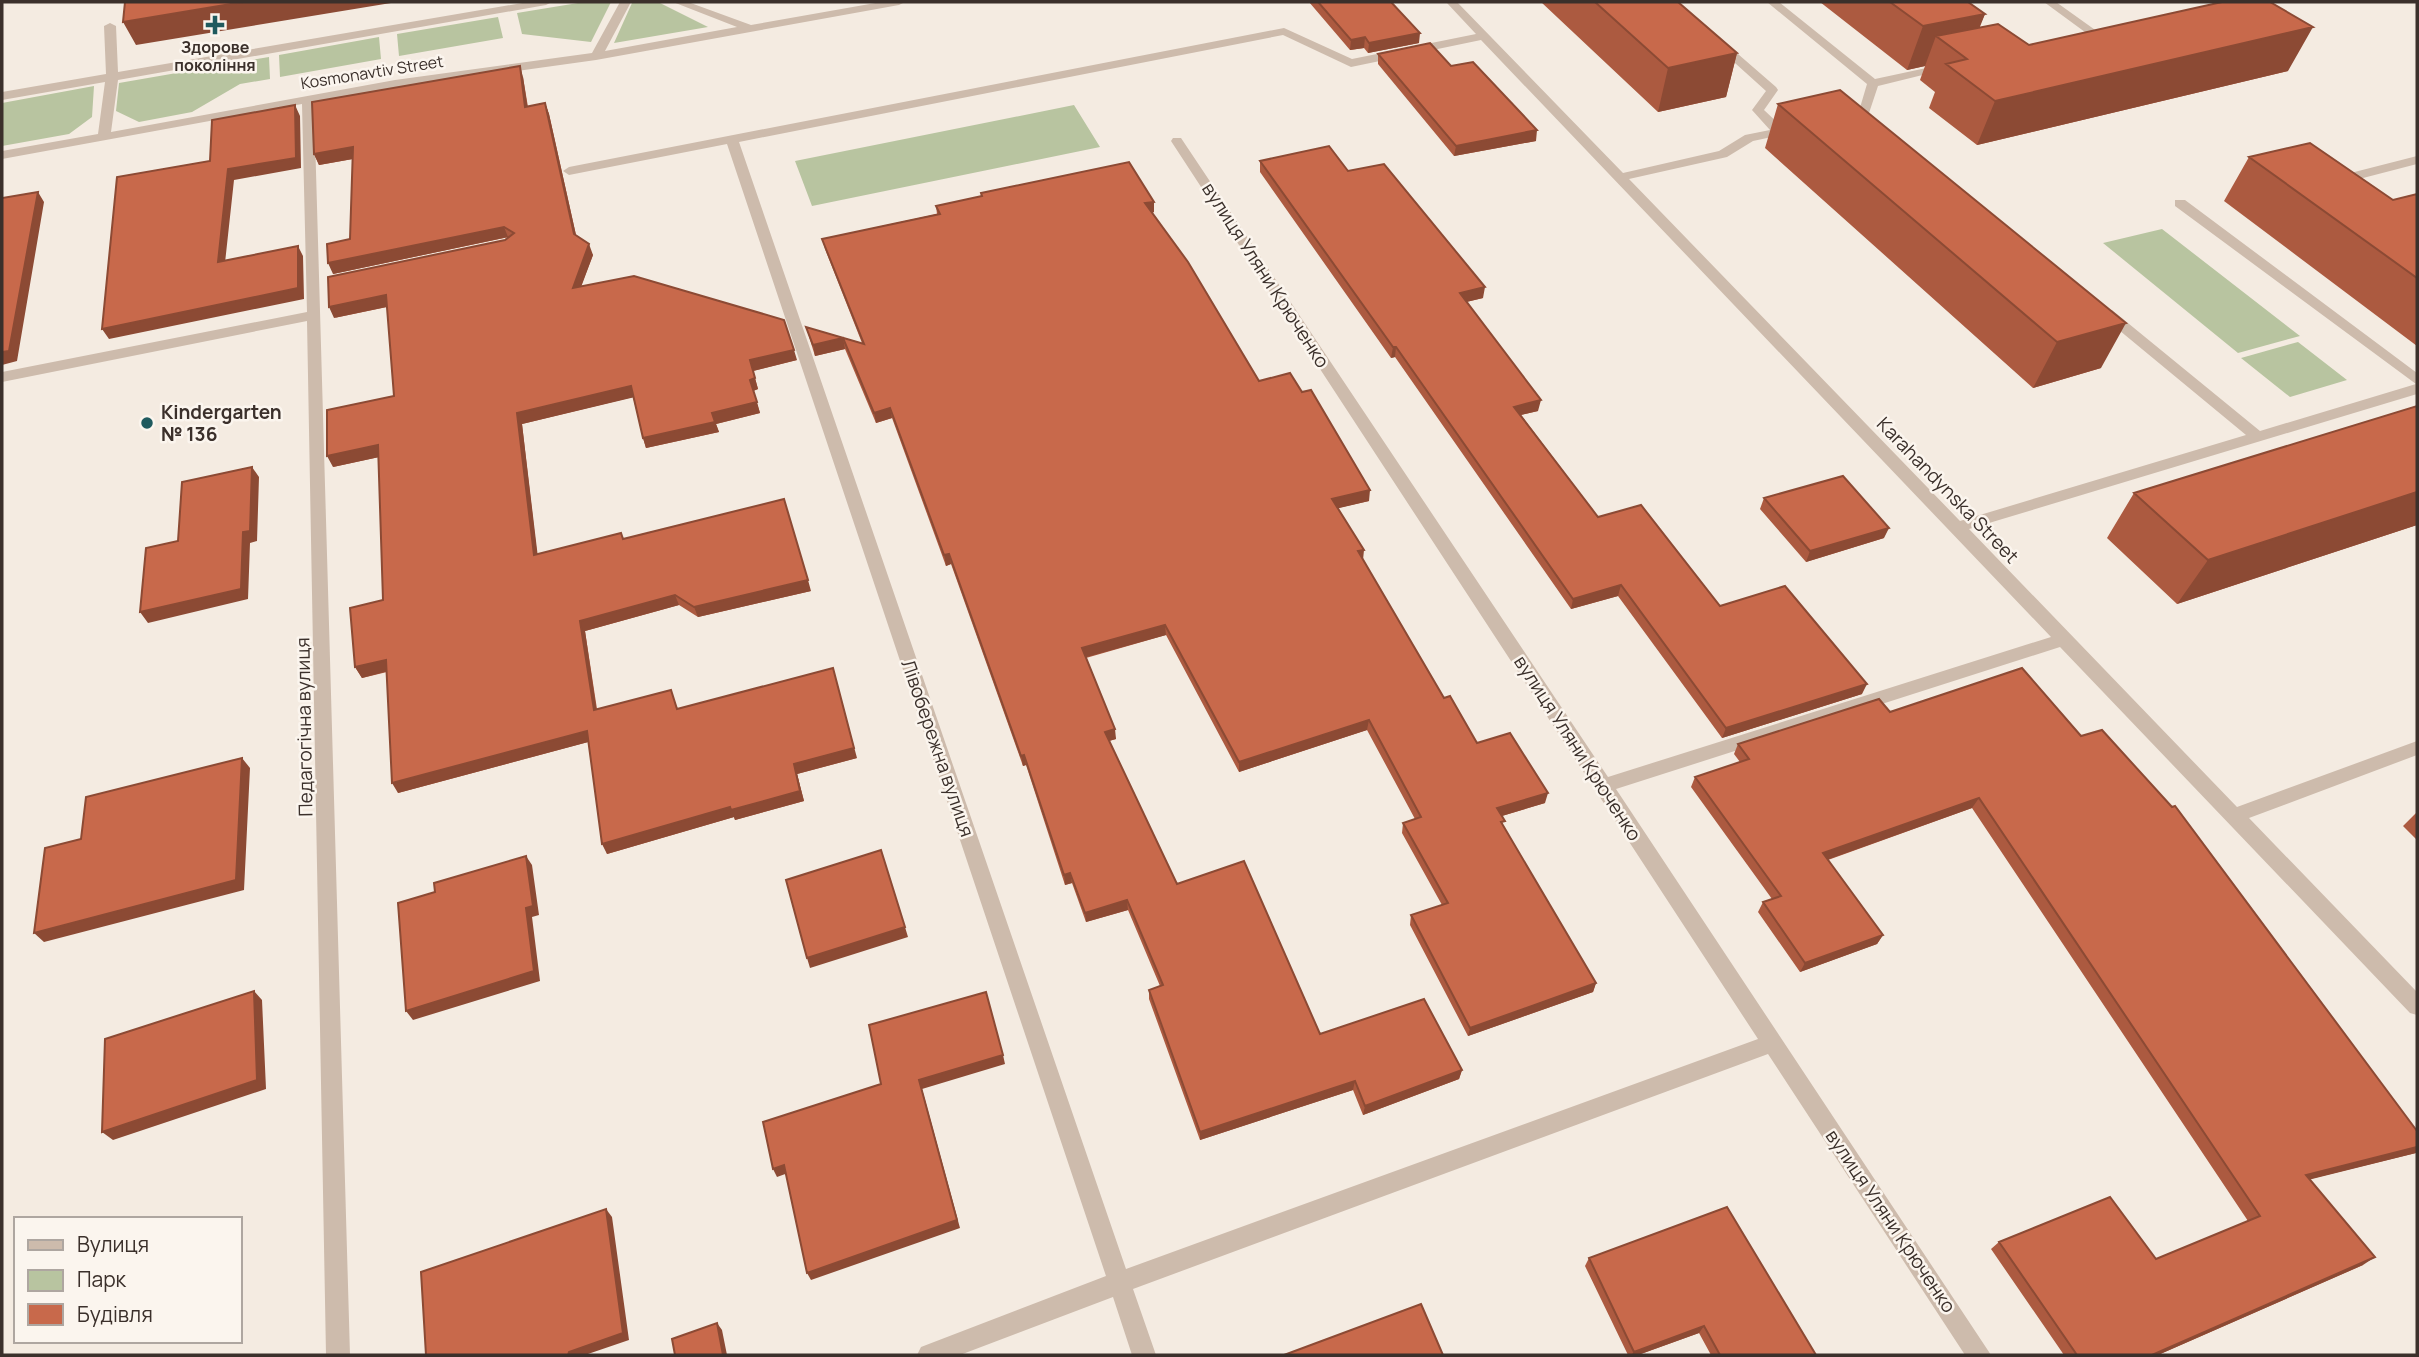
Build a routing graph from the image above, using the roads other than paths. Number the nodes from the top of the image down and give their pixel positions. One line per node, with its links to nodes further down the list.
1 (546, 2): 15 (street, Kosmonavtiv Street)
2 (625, 2): 13 (street)
3 (677, 2): 9 (street, Kosmonavtiv Street)
4 (899, 2): 9 (street, Kosmonavtiv Street)
5 (1451, 2): 10 (street, Karahandynska Street)
6 (1772, 2): 16 (street)
7 (2049, 2): 12 (street)
8 (110, 26): 15 (street)
9 (749, 28): 13 (street, Kosmonavtiv Street)
10 (1485, 36): 23 (street); 28 (street, Karahandynska Street)
11 (1712, 37): 21 (street)
12 (2074, 42)
13 (596, 56): 18 (street, Kosmonavtiv Street)
14 (1959, 66): 16 (street)
15 (112, 77): 17 (street, Kosmonavtiv Street); 22 (street)
16 (1874, 83): 19 (street)
17 (2, 96)
18 (308, 99): 22 (street, Kosmonavtiv Street); 32 (street, Педагогічна вулиця)
19 (1828, 121)
20 (1804, 127): 21 (street)
21 (1779, 132): 28 (street)
22 (104, 136): 25 (street, Kosmonavtiv Street)
23 (732, 140): 27 (street); 44 (street, Лівобережна вулиця)
24 (1177, 141): 40 (street, вулиця Уляни Крюченко)
25 (2, 155)
26 (2417, 160): 29 (street)
27 (569, 171)
28 (1618, 178): 37 (street, Karahandynska Street)
29 (2322, 184)
30 (2180, 203): 34 (street)
31 (2097, 305): 36 (street)
32 (313, 315): 33 (street); 45 (street, Педагогічна вулиця)
33 (2, 377)
34 (2417, 380)
35 (2417, 389): 36 (street)
36 (2258, 437): 37 (street)
37 (1954, 528): 38 (street, Karahandynska Street)
38 (2064, 639): 40 (street); 41 (street, Karahandynska Street)
39 (2417, 748): 41 (street)
40 (1603, 786): 43 (street, вулиця Уляни Крюченко)
41 (2234, 816): 42 (street, Karahandynska Street)
42 (2417, 1006)
43 (1772, 1043): 44 (street); 48 (street, вулиця Уляни Крюченко)
44 (1119, 1283): 46 (street); 47 (street, Лівобережна вулиця)
45 (338, 1355)
46 (929, 1355)
47 (1144, 1355)
48 (1979, 1355)

